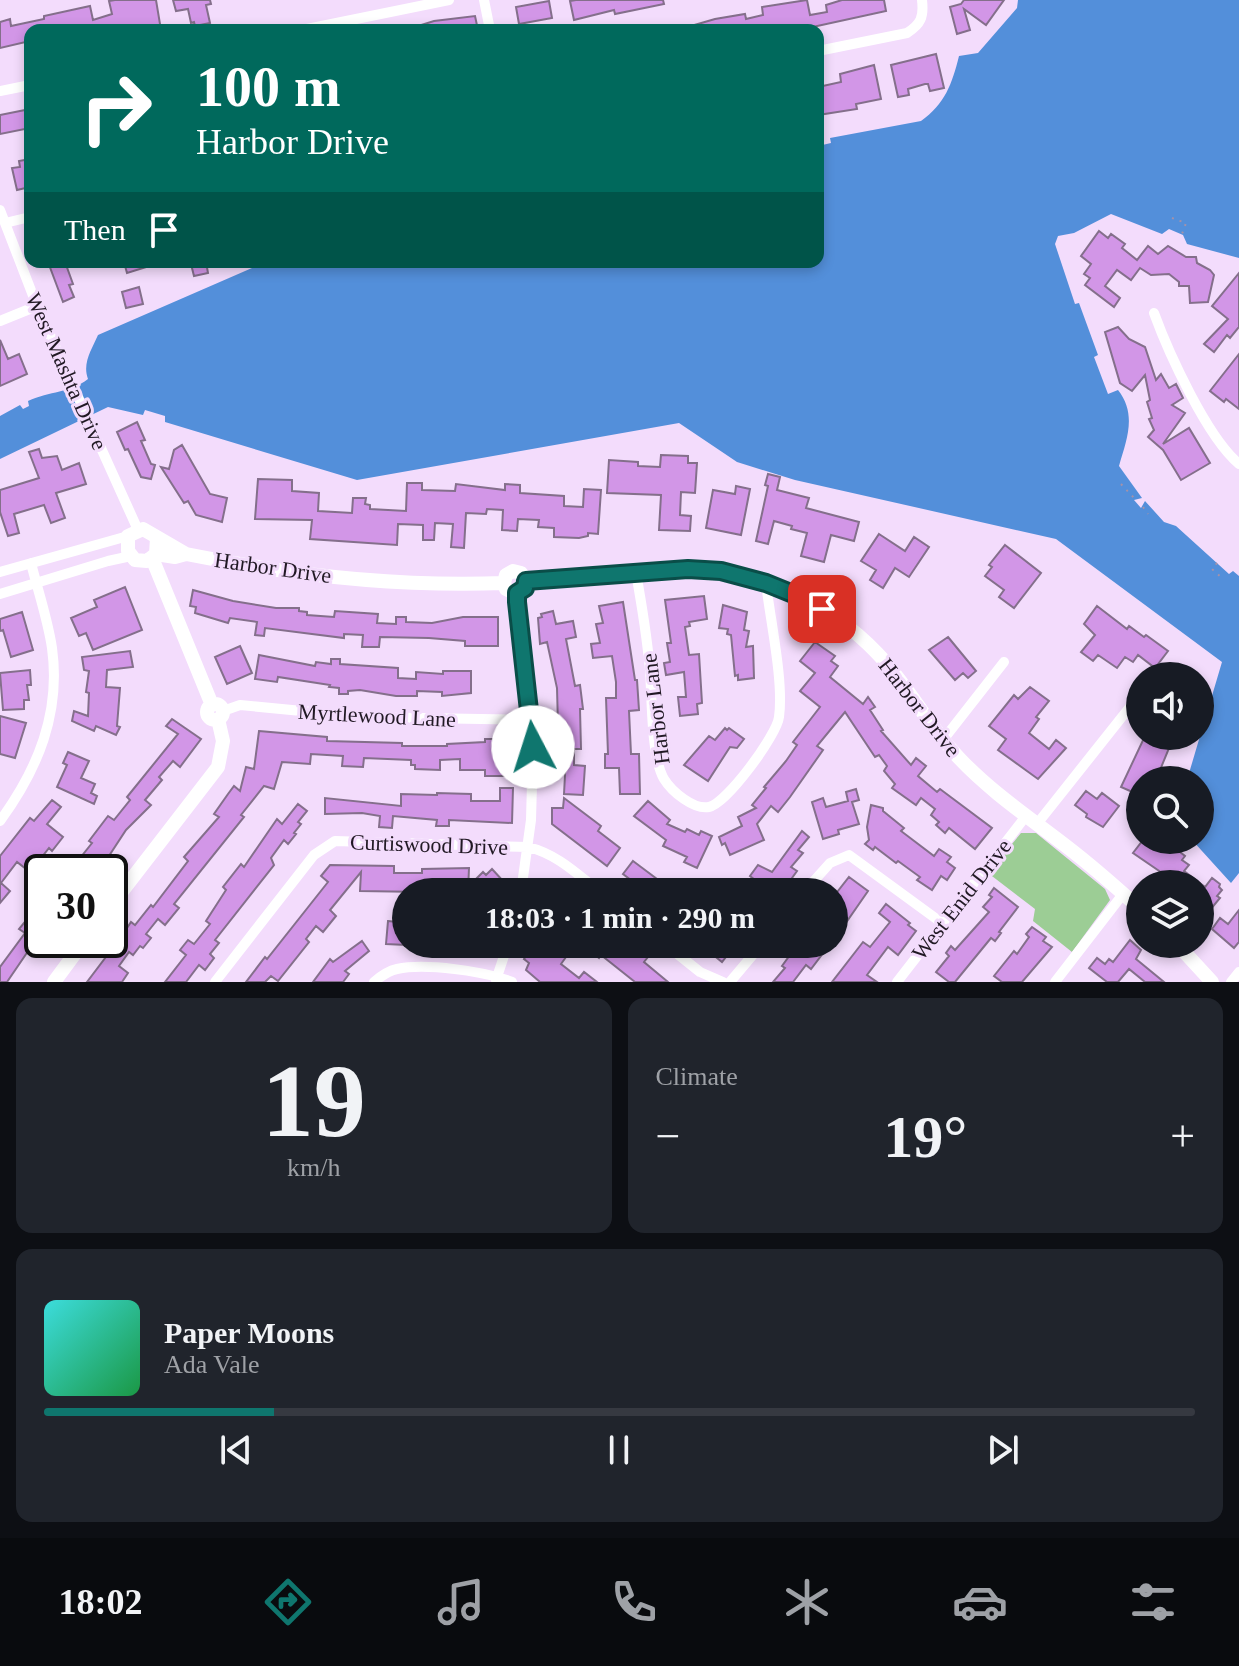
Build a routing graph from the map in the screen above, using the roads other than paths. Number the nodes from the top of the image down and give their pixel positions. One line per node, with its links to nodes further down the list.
1 (449, 0): 4 (street)
2 (484, 0): 5 (street)
3 (922, 0): 6 (street)
4 (331, 24)
5 (489, 24)
6 (824, 50)
7 (24, 86): 8 (street)
8 (0, 91)
9 (0, 210): 11 (street, West Mashta Drive)
10 (24, 218): 11 (street)
11 (5, 223): 12 (street, West Mashta Drive)
12 (37, 306): 14 (street); 16 (street, West Mashta Drive)
13 (1154, 313): 15 (street)
14 (0, 321)
15 (1239, 464)
16 (133, 533): 17 (street); 19 (street); 21 (street)
17 (157, 538): 18 (street, Harbor Drive); 20 (street)
18 (186, 554): 20 (street, Harbor Drive); 26 (street, Harbor Drive)
19 (131, 556): 20 (street); 25 (street)
20 (154, 556): 30 (street)
21 (31, 563): 22 (street); 25 (street)
22 (0, 572)
23 (636, 573): 24 (street, Harbor Drive); 24 (street, Harbor Lane); 26 (street, Harbor Drive)
24 (766, 583): 32 (street, Harbor Drive)
25 (36, 584): 27 (street); 34 (street)
26 (521, 587): 31 (street)
27 (0, 594)
28 (1004, 662): 32 (street)
29 (1126, 711): 33 (street, West Enid Drive)
30 (218, 712): 31 (street, Myrtlewood Lane); 39 (street)
31 (531, 720): 35 (street)
32 (943, 740): 33 (street, Harbor Drive)
33 (1031, 820): 40 (street, Harbor Drive); 42 (street, West Enid Drive)
34 (0, 821)
35 (528, 847): 36 (street); 37 (street, Curtiswood Drive); 51 (street, Curtiswood Drive)
36 (523, 878)
37 (582, 878)
38 (817, 878): 42 (street)
39 (128, 884)
40 (1123, 894): 41 (street, Harbor Drive); 57 (street)
41 (1126, 897)
42 (942, 923): 56 (street, West Enid Drive)
43 (72, 958): 50 (street)
44 (503, 958): 49 (street)
45 (682, 958): 54 (street)
46 (750, 958): 55 (street)
47 (1190, 958): 58 (street)
48 (1239, 972): 59 (street)
49 (496, 979): 52 (street); 53 (street)
50 (54, 982)
51 (215, 982)
52 (374, 982)
53 (512, 982)
54 (723, 982)
55 (730, 982)
56 (897, 982)
57 (1055, 982)
58 (1212, 982)
59 (1231, 982)

